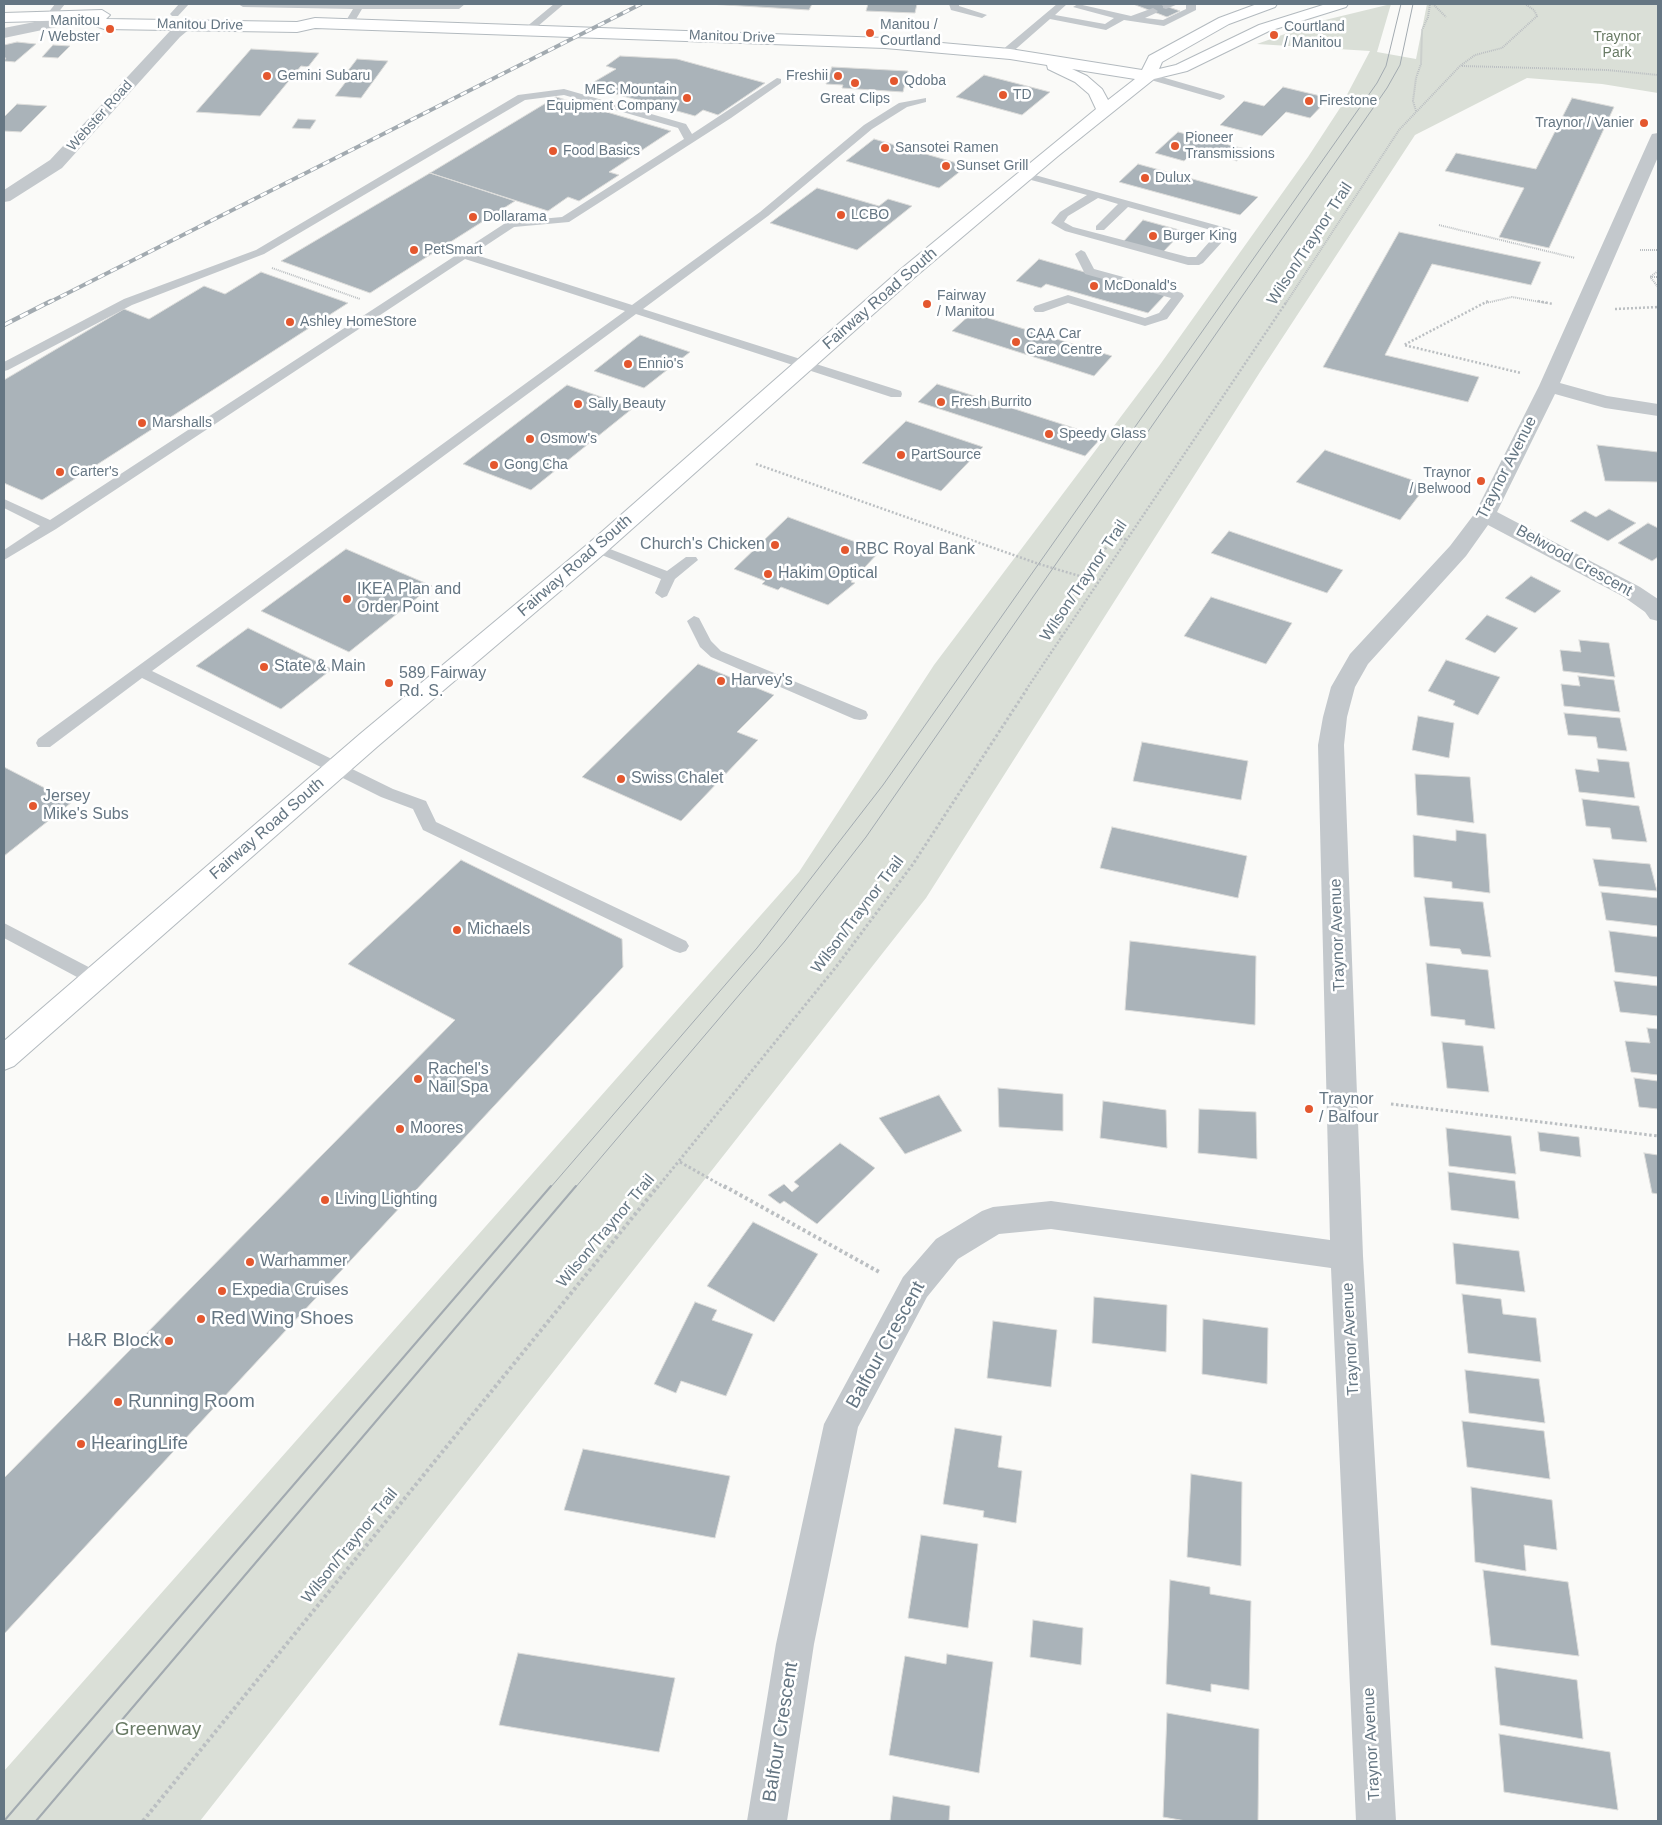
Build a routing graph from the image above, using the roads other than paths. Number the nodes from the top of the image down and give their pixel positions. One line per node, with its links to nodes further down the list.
1 (60, 4): 22 (lane)
2 (251, 4): 12 (lane); 14 (lane)
3 (460, 4): 12 (lane)
4 (559, 4): 27 (lane)
5 (954, 4): 18 (lane)
6 (1062, 4): 20 (lane)
7 (1087, 4): 15 (lane)
8 (1112, 4): 15 (lane)
9 (1192, 4): 24 (lane)
10 (1270, 4): 31 (main road)
11 (1341, 4): 31 (main road)
12 (359, 6): 26 (lane)
13 (1128, 8): 19 (lane)
14 (242, 10): 17 (main road, Manitou Drive); 25 (main road, Manitou Drive)
15 (1095, 11): 19 (lane)
16 (1153, 11): 24 (lane)
17 (182, 14): 23 (main road, Manitou Drive); 25 (main road, Manitou Drive); 40 (street, Webster Road)
18 (982, 15)
19 (1112, 15): 24 (lane)
20 (1047, 16): 24 (lane); 29 (lane)
21 (4, 17): 22 (main road, Manitou Drive)
22 (50, 17): 23 (main road, Manitou Drive)
23 (85, 17): 28 (street)
24 (1127, 18)
25 (315, 23): 26 (main road, Manitou Drive)
26 (349, 24): 27 (main road, Manitou Drive)
27 (528, 30): 29 (main road, Manitou Drive)
28 (4, 33)
29 (1005, 53): 30 (main road, Manitou Drive)
30 (1034, 57): 31 (main road, Manitou Drive); 35 (main road)
31 (1148, 76): 33 (lane); 35 (main road, Fairway Road South)
32 (777, 81): 37 (lane)
33 (1220, 98)
34 (922, 100): 46 (lane)
35 (1104, 110): 38 (main road, Fairway Road South)
36 (1658, 138): 49 (street, Traynor Avenue)
37 (689, 139): 44 (lane); 48 (lane)
38 (1024, 176): 39 (lane); 47 (main road, Fairway Road South)
39 (1096, 194): 41 (lane); 41 (lane)
40 (4, 197)
41 (1126, 203): 42 (lane)
42 (1100, 228)
43 (1081, 254): 45 (lane)
44 (464, 255): 46 (lane); 54 (lane)
45 (1038, 309)
46 (634, 310): 47 (lane); 62 (lane)
47 (805, 365): 50 (lane); 55 (main road, Fairway Road South)
48 (4, 367)
49 (1549, 386): 51 (street); 53 (street, Traynor Avenue)
50 (896, 394)
51 (1658, 410)
52 (4, 503): 54 (lane)
53 (1485, 514): 60 (street, Belwood Crescent); 70 (street, Traynor Avenue)
54 (51, 526): 56 (lane)
55 (597, 548): 58 (lane); 65 (main road, Fairway Road South)
56 (4, 556)
57 (691, 560): 58 (lane)
58 (669, 577): 59 (lane)
59 (662, 593)
60 (1658, 614)
61 (694, 621): 63 (lane)
62 (142, 672): 64 (lane); 65 (lane)
63 (860, 715)
64 (44, 743)
65 (336, 768): 67 (lane); 68 (main road, Fairway Road South)
66 (4, 930): 68 (lane)
67 (680, 946)
68 (96, 979): 69 (main road, Fairway Road South)
69 (4, 1058)
70 (1347, 1256): 71 (street, Balfour Crescent); 72 (street, Traynor Avenue)
71 (767, 1821)
72 (1376, 1821)

